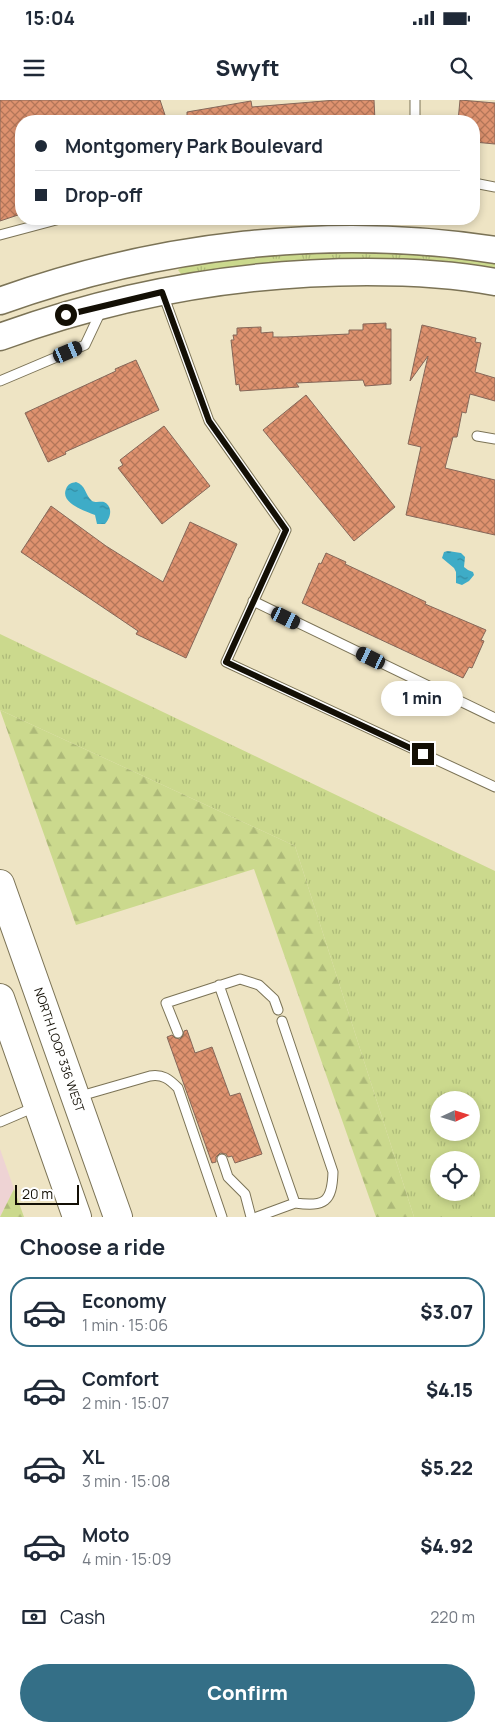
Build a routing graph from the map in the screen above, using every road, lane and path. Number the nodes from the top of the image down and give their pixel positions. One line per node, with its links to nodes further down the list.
1 (415, 100): 2 (lane)
2 (415, 115)
3 (480, 185): 4 (lane)
4 (495, 187)
5 (39, 225): 6 (lane)
6 (0, 236)
7 (495, 250): 10 (street)
8 (495, 282): 9 (street)
9 (162, 292): 11 (street); 16 (lane)
10 (0, 301)
11 (104, 305): 12 (street); 13 (lane)
12 (0, 337)
13 (0, 381)
14 (477, 436): 15 (lane)
15 (495, 439)
16 (253, 602): 17 (lane); 18 (lane)
17 (495, 718)
18 (495, 787)
19 (0, 884): 25 (main road, NORTH LOOP 336 WEST)
20 (219, 985): 22 (lane); 24 (lane); 29 (lane)
21 (0, 998): 26 (main road)
22 (278, 1010)
23 (282, 1021): 29 (lane)
24 (178, 1033)
25 (75, 1098): 26 (main road); 31 (main road, NORTH LOOP 336 WEST); 32 (lane)
26 (38, 1106): 27 (lane); 30 (main road)
27 (0, 1122)
28 (222, 1160): 33 (lane)
29 (295, 1203): 34 (lane)
30 (77, 1217)
31 (118, 1217)
32 (222, 1217)
33 (251, 1217)
34 (257, 1217)

